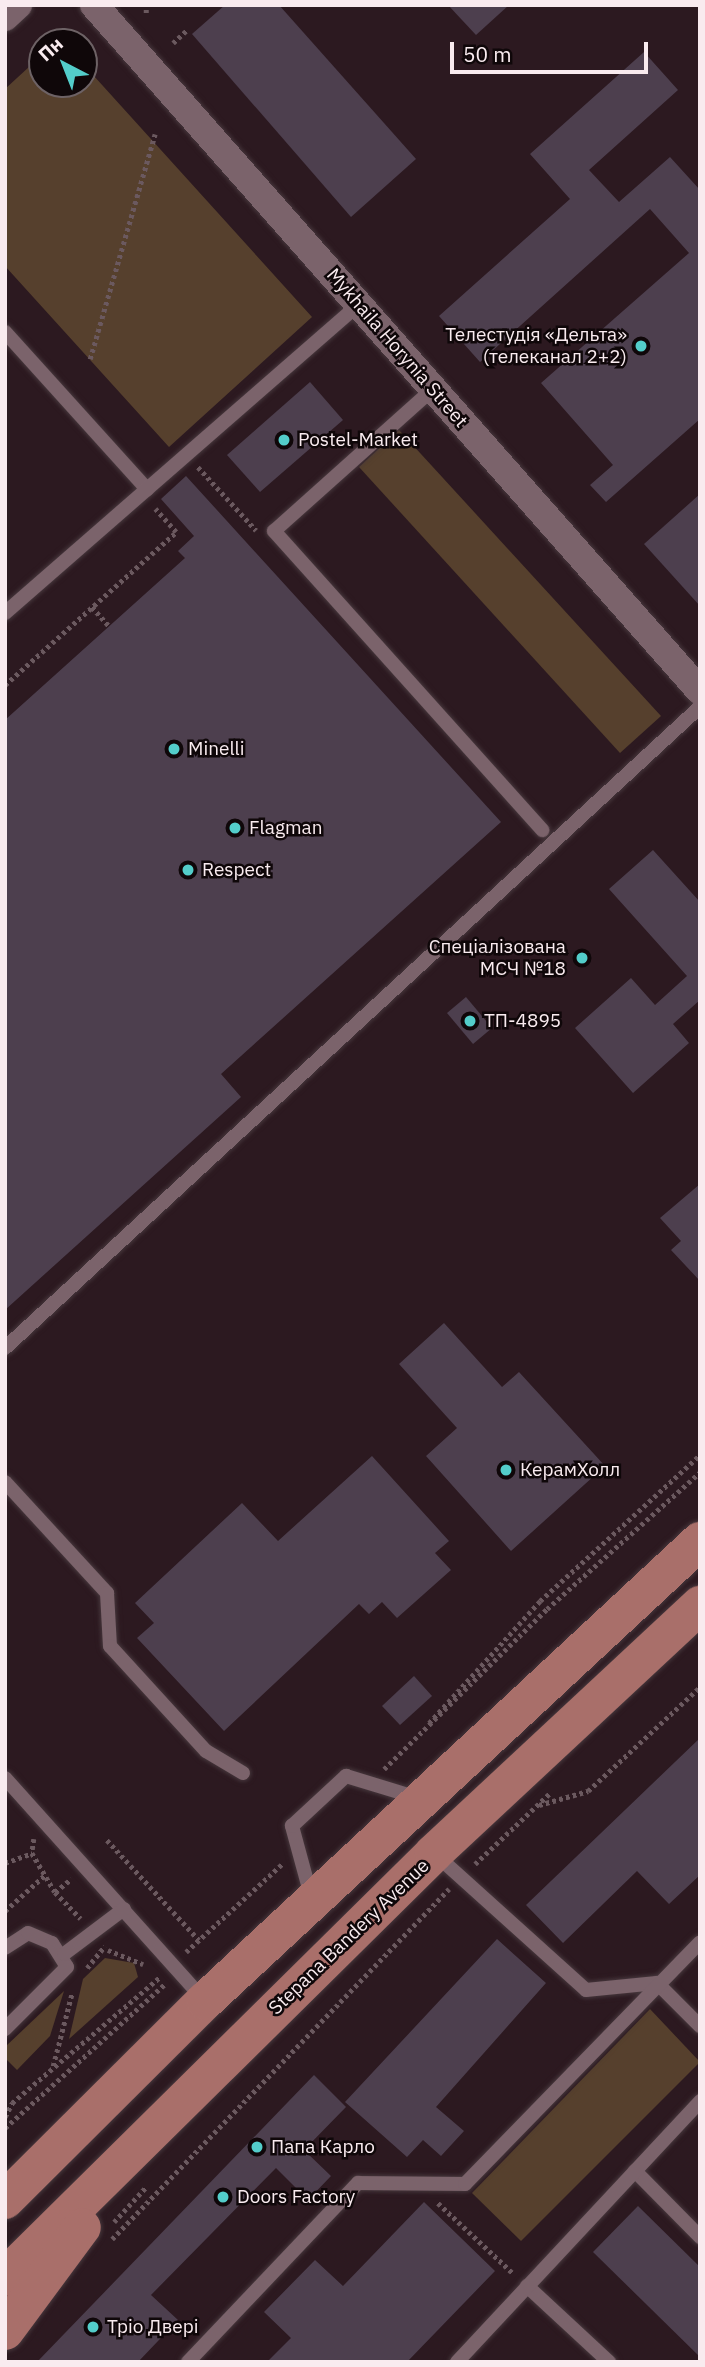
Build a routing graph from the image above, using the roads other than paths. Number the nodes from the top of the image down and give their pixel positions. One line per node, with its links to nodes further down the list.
1 (18, 5): 3 (street)
2 (94, 5): 4 (street, Mykhaila Horynia Street)
3 (5, 17)
4 (358, 304): 6 (street, Mykhaila Horynia Street); 7 (lane)
5 (5, 332): 7 (lane)
6 (433, 389): 9 (street, Mykhaila Horynia Street); 11 (lane)
7 (147, 489): 8 (lane)
8 (5, 613)
9 (700, 691)
10 (700, 707): 12 (lane)
11 (542, 830)
12 (5, 1348)
13 (5, 1482): 16 (lane)
14 (700, 1541): 18 (main road)
15 (700, 1605): 19 (main road, Stepana Bandery Avenue)
16 (243, 1773)
17 (5, 1778): 21 (lane)
18 (422, 1799): 20 (main road); 20 (lane)
19 (451, 1867): 25 (lane); 31 (main road, Stepana Bandery Avenue)
20 (313, 1901): 26 (main road)
21 (124, 1909): 24 (lane); 26 (lane)
22 (700, 1942): 25 (lane)
23 (5, 1948): 24 (lane)
24 (64, 1954): 28 (lane)
25 (657, 1983): 27 (lane); 39 (lane)
26 (205, 2001): 30 (main road)
27 (700, 2026)
28 (5, 2029)
29 (700, 2101): 32 (lane)
30 (73, 2129): 33 (main road); 34 (main road)
31 (151, 2132): 36 (main road, Stepana Bandery Avenue); 38 (main road)
32 (635, 2171): 35 (lane); 37 (lane)
33 (5, 2178)
34 (5, 2200)
35 (700, 2237)
36 (5, 2277)
37 (527, 2286): 40 (lane); 41 (lane)
38 (5, 2331)
39 (188, 2362)
40 (457, 2362)
41 (609, 2362)

